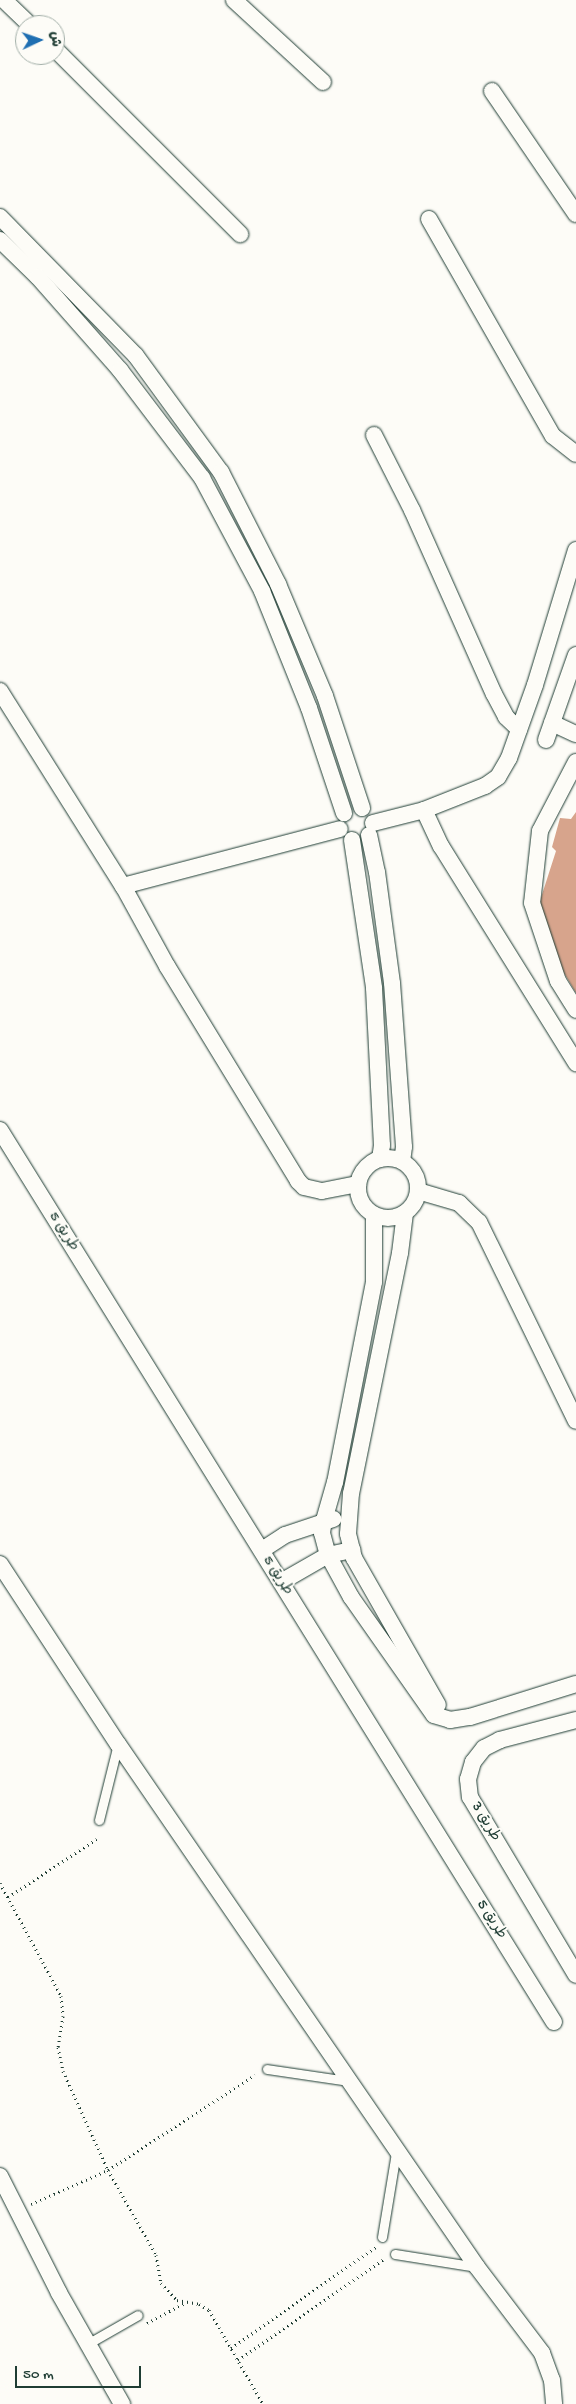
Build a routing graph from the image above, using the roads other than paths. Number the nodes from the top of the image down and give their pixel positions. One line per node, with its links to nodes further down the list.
1 (4, 0): 3 (street)
2 (234, 0): 5 (street)
3 (20, 15)
4 (65, 59): 10 (street)
5 (323, 82)
6 (492, 91): 7 (street)
7 (576, 214)
8 (0, 217): 12 (street)
9 (429, 219): 17 (street)
10 (240, 234)
11 (0, 240): 13 (street)
12 (52, 268): 13 (street); 14 (street)
13 (38, 277): 15 (street)
14 (136, 356): 15 (street); 19 (street)
15 (120, 370): 20 (street)
16 (374, 435): 24 (street)
17 (576, 454)
18 (576, 550): 24 (street)
19 (278, 584): 20 (street); 28 (street)
20 (262, 591): 30 (street)
21 (576, 655): 23 (street)
22 (0, 691): 34 (street)
23 (552, 723): 25 (street); 26 (street)
24 (520, 729): 29 (street)
25 (576, 734)
26 (546, 740)
27 (576, 762): 35 (street)
28 (362, 808): 30 (street); 32 (street)
29 (424, 810): 32 (street); 36 (street)
30 (344, 813): 31 (street)
31 (340, 829): 33 (street); 34 (street)
32 (371, 829): 33 (street); 39 (street)
33 (352, 840): 38 (street)
34 (122, 886): 40 (street)
35 (576, 1010)
36 (576, 1063)
37 (0, 1130): 47 (street, طريق 5)
38 (380, 1159): 39 (street); 40 (street)
39 (402, 1161): 41 (street)
40 (358, 1184): 43 (street)
41 (418, 1191): 42 (street); 44 (street)
42 (405, 1213): 43 (street); 45 (street)
43 (374, 1215): 46 (street)
44 (576, 1421)
45 (347, 1516): 46 (street); 48 (street)
46 (324, 1520): 47 (street); 49 (street)
47 (262, 1550): 51 (street, طريق 5)
48 (352, 1550): 49 (street); 53 (street)
49 (328, 1555): 51 (street); 53 (street)
50 (0, 1564): 55 (street)
51 (281, 1582): 58 (street, طريق 5)
52 (576, 1684): 53 (street)
53 (450, 1720)
54 (576, 1720): 57 (street, طريق 3)
55 (118, 1744): 56 (lane); 60 (street)
56 (99, 1820)
57 (576, 1975)
58 (554, 2022)
59 (267, 2068): 60 (lane)
60 (350, 2081): 61 (street)
61 (397, 2149): 63 (lane); 65 (street)
62 (0, 2176): 67 (street)
63 (382, 2238)
64 (395, 2254): 65 (lane)
65 (478, 2267): 69 (street)
66 (138, 2315): 67 (lane)
67 (88, 2343): 68 (street)
68 (122, 2404)
69 (554, 2404)

